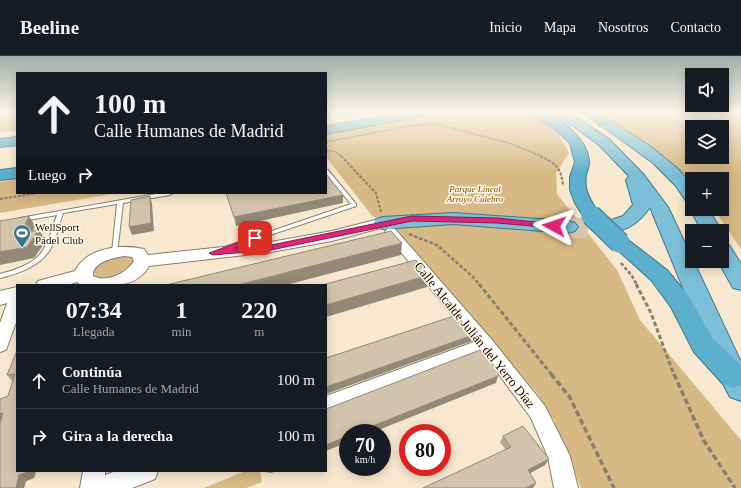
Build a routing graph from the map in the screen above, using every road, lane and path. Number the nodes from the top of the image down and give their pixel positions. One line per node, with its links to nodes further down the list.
1 (377, 132): 7 (path)
2 (467, 132): 21 (path)
3 (565, 132): 30 (highway, bridge)
4 (591, 132): 11 (highway)
5 (618, 132): 20 (highway)
6 (16, 141): 8 (highway)
7 (327, 142)
8 (0, 143)
9 (16, 144): 10 (highway)
10 (0, 146)
11 (610, 148): 30 (highway); 45 (highway)
12 (327, 150): 29 (path)
13 (16, 152): 14 (highway)
14 (0, 154)
15 (16, 164): 16 (highway)
16 (0, 166)
17 (327, 172): 32 (lane)
18 (16, 173): 19 (highway)
19 (0, 175)
20 (685, 185)
21 (563, 186)
22 (32, 194): 24 (path)
23 (164, 194): 25 (lane)
24 (0, 199)
25 (120, 202): 26 (lane); 31 (lane)
26 (61, 212): 27 (lane); 36 (lane)
27 (15, 220)
28 (568, 227): 29 (highway)
29 (387, 228): 32 (street); 44 (street, Calle Alcalde Julián del Yerro Díaz); 52 (path)
30 (617, 244): 45 (highway); 53 (path)
31 (115, 252): 33 (street); 35 (street)
32 (213, 253): 33 (street)
33 (143, 261): 39 (street)
34 (729, 262): 37 (highway)
35 (83, 274): 38 (street); 39 (street)
36 (0, 276)
37 (741, 283)
38 (48, 284)
39 (111, 284)
40 (16, 293): 41 (street)
41 (0, 298)
42 (16, 301): 43 (street)
43 (0, 345)
44 (486, 345): 46 (street); 51 (street, Calle Alcalde Julián del Yerro Díaz)
45 (737, 382)
46 (327, 405)
47 (94, 472): 49 (street)
48 (144, 472): 50 (street)
49 (92, 488)
50 (101, 488)
51 (566, 488)
52 (614, 488)
53 (735, 488)

